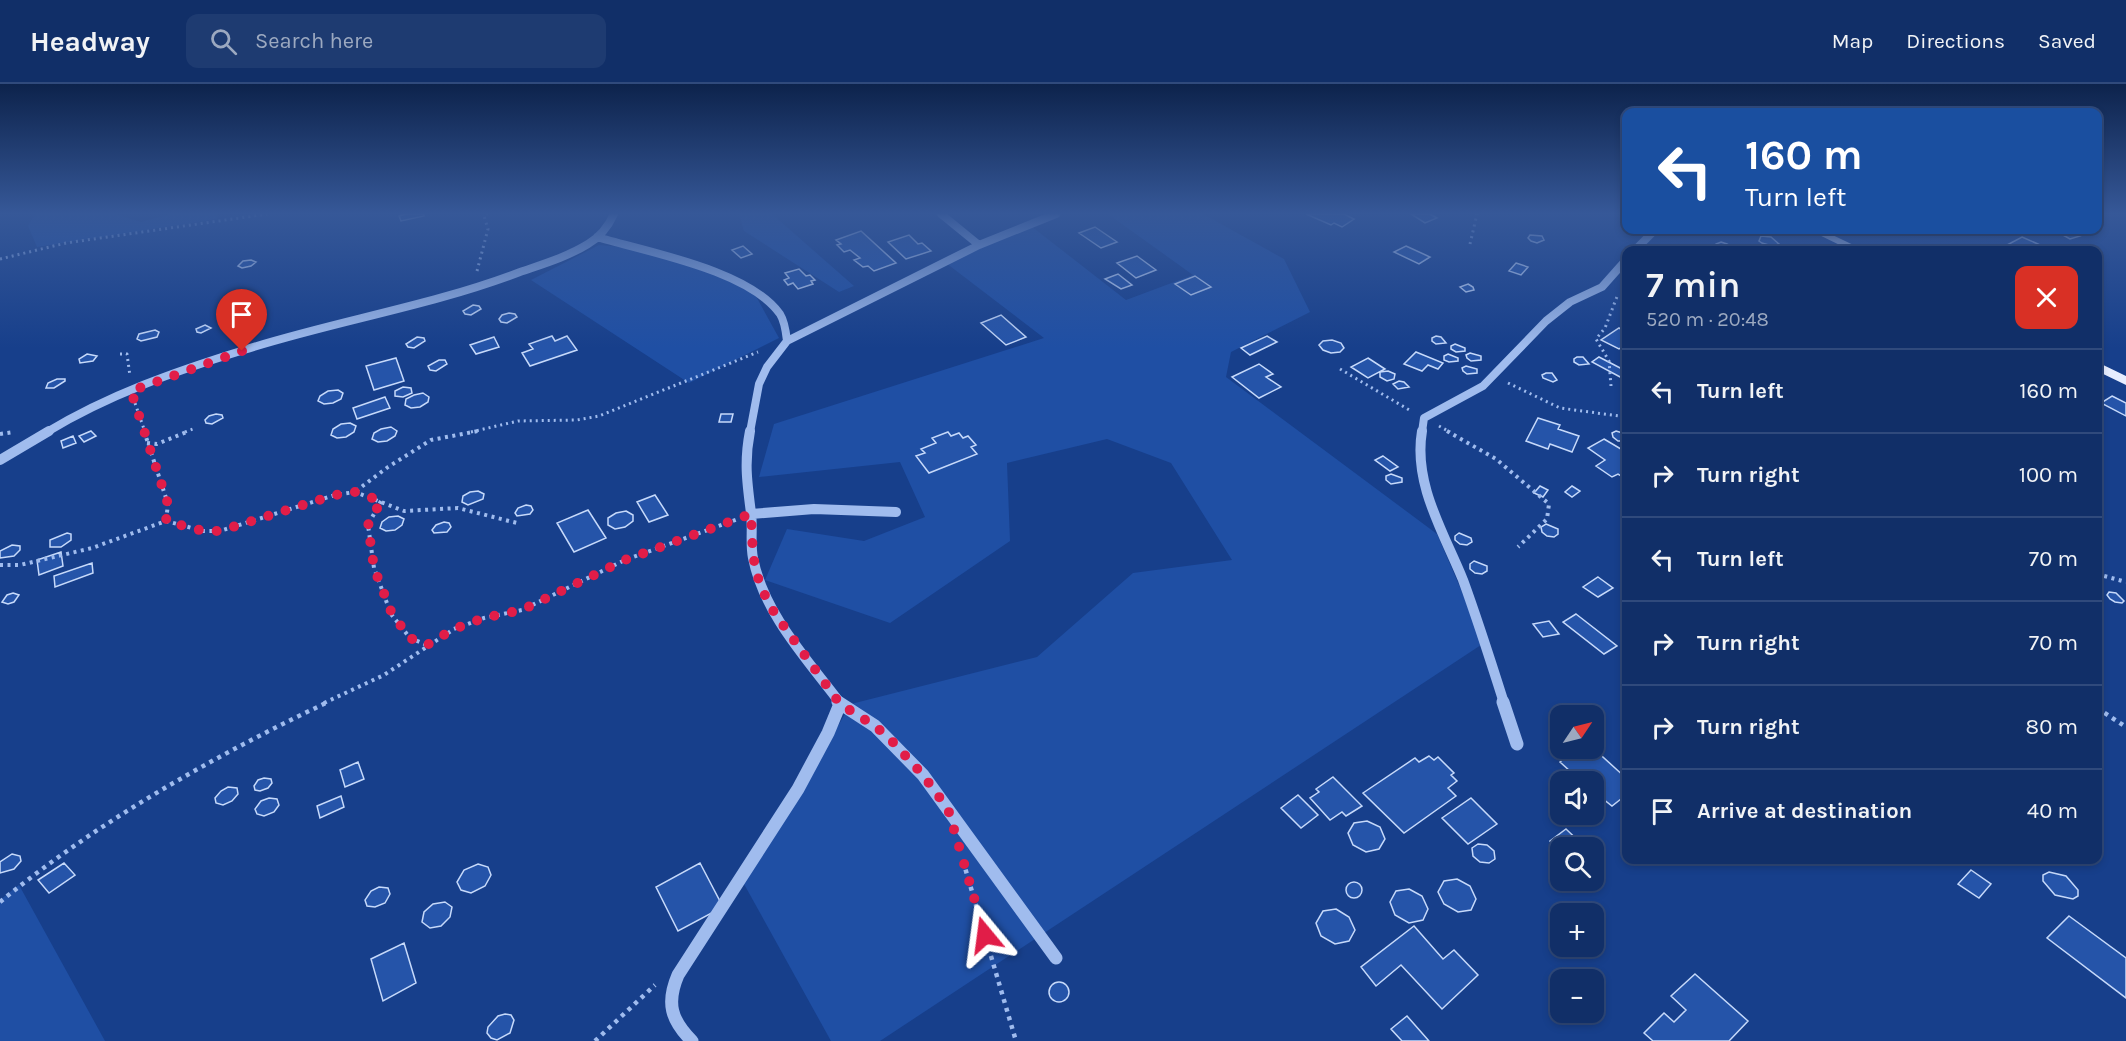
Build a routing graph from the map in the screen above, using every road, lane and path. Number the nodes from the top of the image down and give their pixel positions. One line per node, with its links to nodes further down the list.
1 (479, 259): 6 (path)
2 (554, 259): 6 (street)
3 (670, 259): 8 (street)
4 (951, 259): 8 (street)
5 (1622, 264): 7 (street)
6 (479, 286): 15 (street)
7 (1602, 286): 13 (street); 14 (path)
8 (787, 340): 21 (path); 24 (street)
9 (120, 354): 15 (path)
10 (1340, 369): 16 (path)
11 (2102, 369): 12 (main road)
12 (2126, 381)
13 (1483, 386): 16 (street); 17 (path)
14 (1611, 386)
15 (131, 391): 19 (path); 20 (street)
16 (1424, 418): 27 (path); 35 (street)
17 (1622, 418)
18 (193, 429): 19 (path)
19 (147, 443): 25 (path)
20 (0, 460)
21 (355, 492): 22 (path); 25 (path)
22 (381, 501): 26 (path); 31 (path)
23 (896, 512): 24 (street)
24 (751, 514): 31 (path); 32 (street)
25 (166, 521): 28 (path)
26 (517, 523)
27 (1518, 547)
28 (0, 565)
29 (2102, 575): 30 (path)
30 (2126, 582)
31 (427, 645): 37 (path)
32 (840, 704): 38 (street); 41 (street)
33 (2102, 711): 34 (path)
34 (2126, 727)
35 (1517, 744)
36 (961, 853): 42 (path)
37 (0, 902)
38 (1056, 958)
39 (660, 980): 40 (path)
40 (595, 1041)
41 (692, 1041)
42 (1016, 1041)

